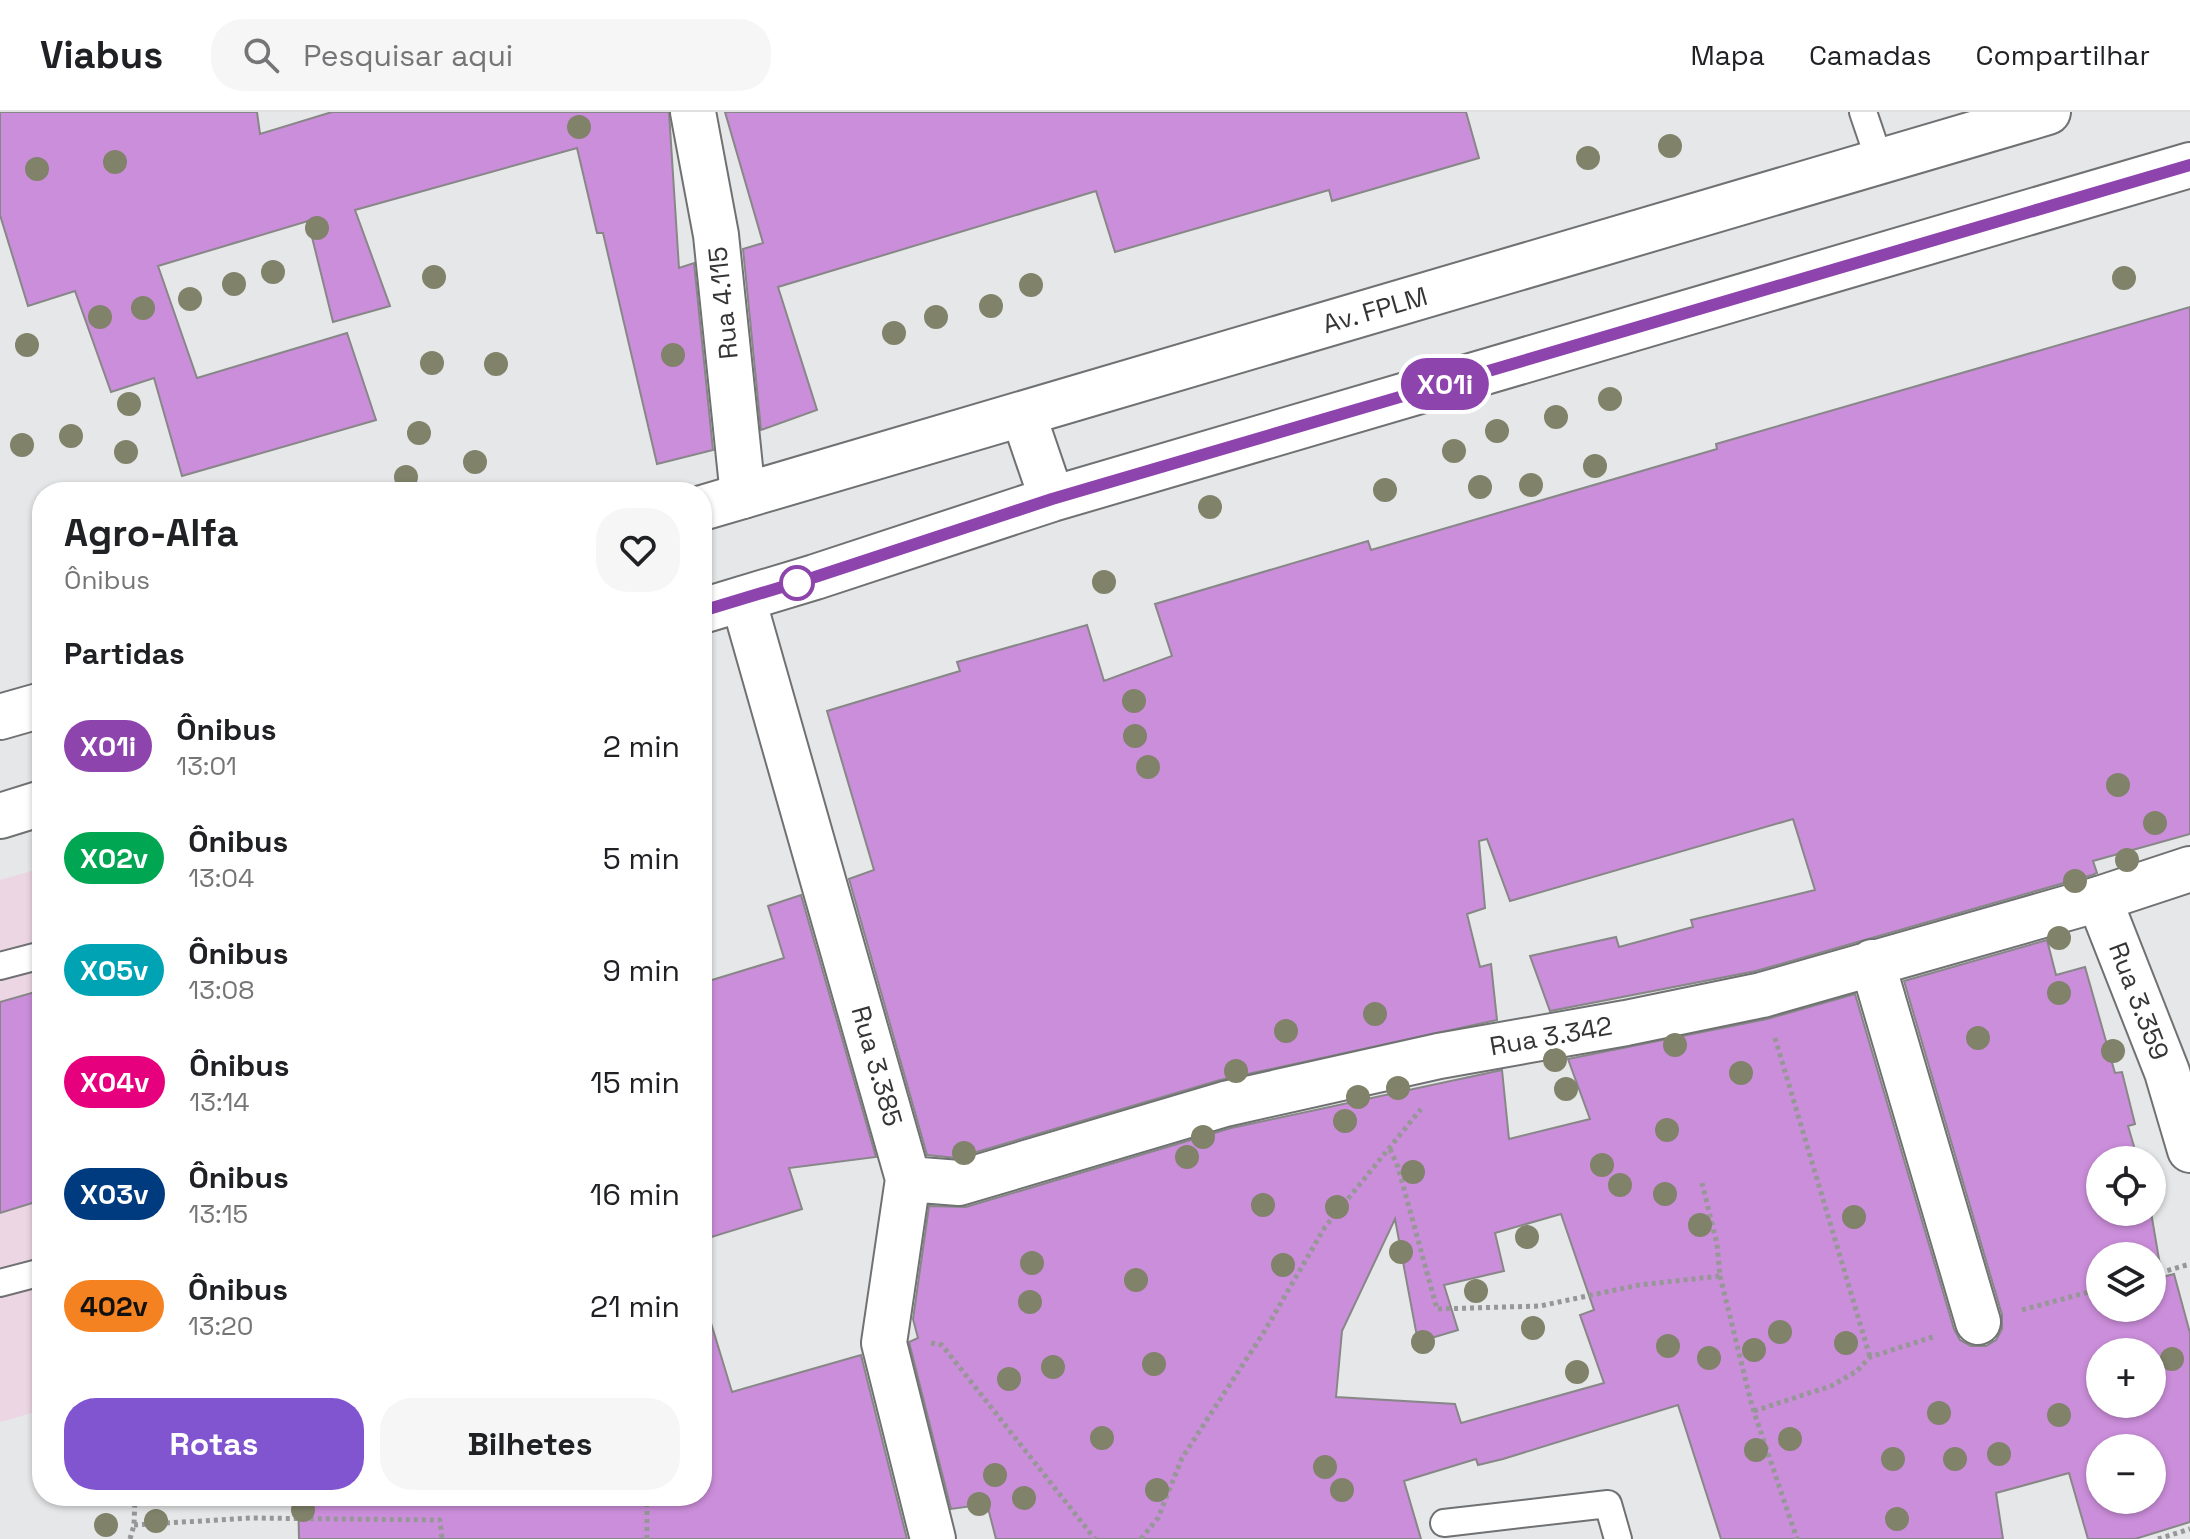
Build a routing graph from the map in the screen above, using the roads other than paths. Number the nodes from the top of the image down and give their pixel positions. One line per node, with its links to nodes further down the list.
1 (693, 112): 8 (street, Rua 4.115)
2 (1863, 112): 4 (lane)
3 (2048, 112): 4 (street, Av. FPLM)
4 (1880, 162): 6 (street, Av. FPLM)
5 (2190, 165): 7 (street)
6 (1023, 414): 7 (street); 8 (street, Av. FPLM)
7 (1052, 499): 9 (street)
8 (722, 502)
9 (743, 599): 10 (street); 22 (street, Rua 3.385)
10 (712, 608)
11 (32, 708): 12 (street)
12 (0, 717)
13 (32, 806): 14 (street)
14 (0, 816)
15 (2190, 869): 16 (street, Rua 3.342)
16 (2099, 899): 18 (street, Rua 3.342); 20 (street, Rua 3.359)
17 (32, 958): 19 (lane)
18 (1872, 962): 22 (street, Rua 3.342); 25 (street)
19 (0, 966)
20 (2178, 1068): 21 (street, Rua 3.359)
21 (2190, 1150)
22 (908, 1179): 27 (street, Rua 3.385)
23 (32, 1275): 24 (lane)
24 (0, 1283)
25 (1978, 1322)
26 (1444, 1523): 28 (lane)
27 (933, 1539)
28 (1618, 1539)

